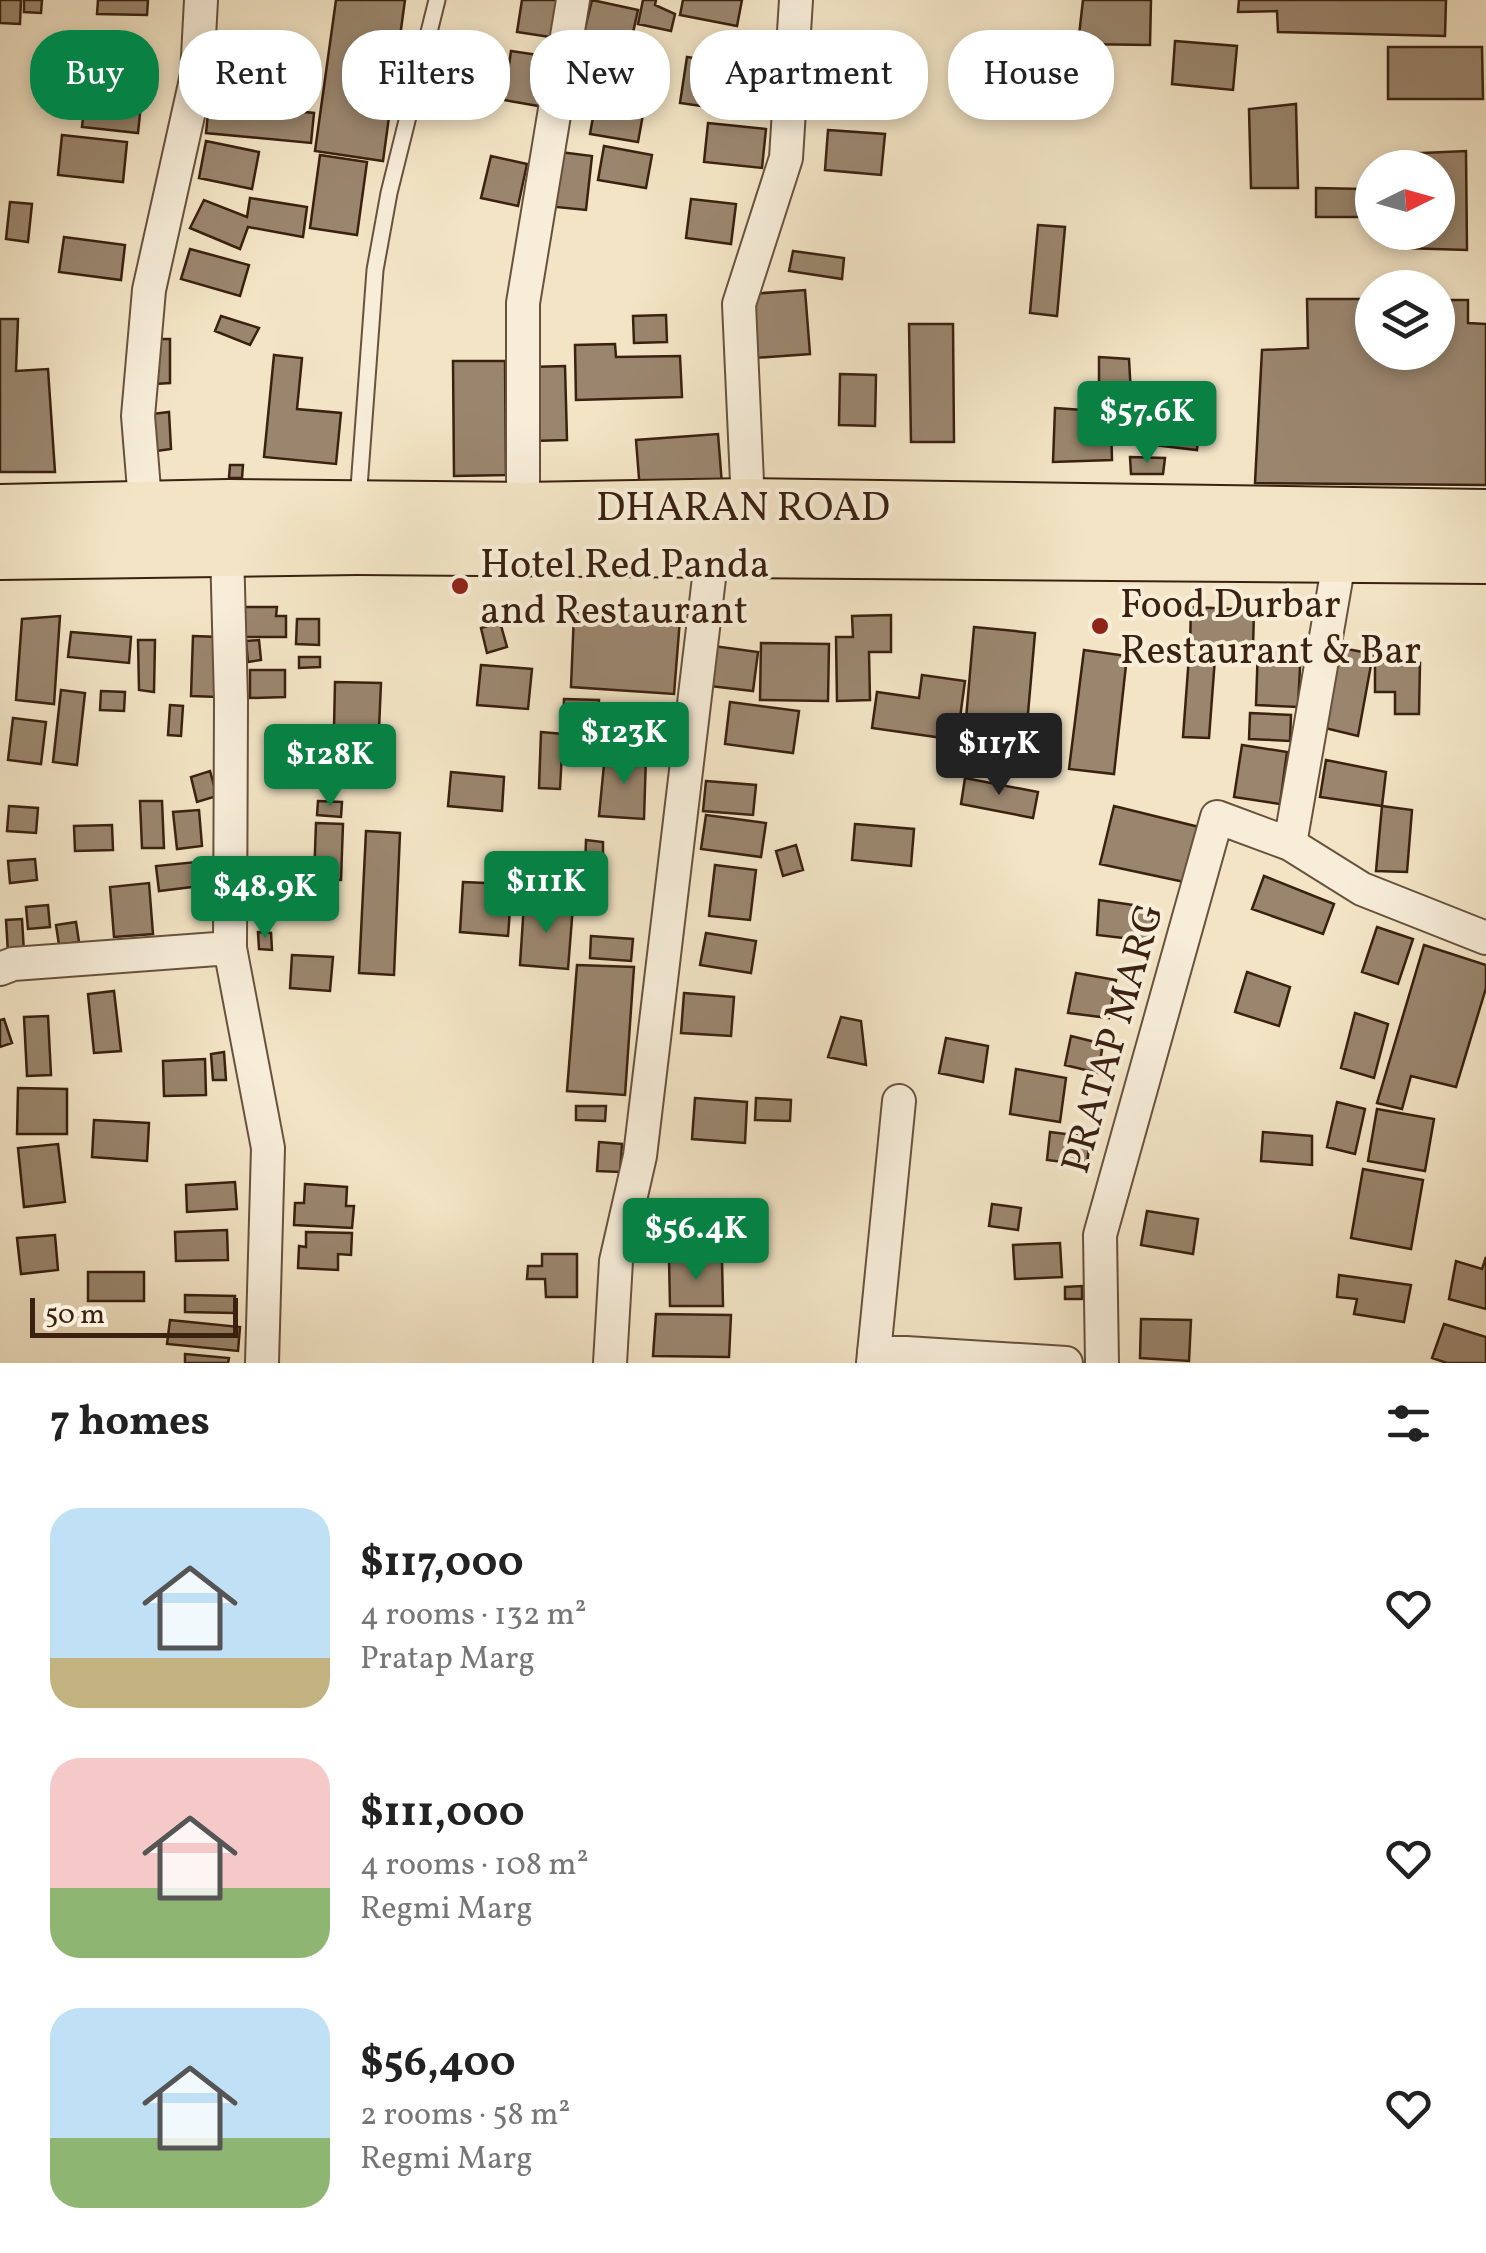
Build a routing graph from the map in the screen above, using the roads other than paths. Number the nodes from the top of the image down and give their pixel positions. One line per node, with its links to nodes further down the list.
1 (201, 0): 10 (street)
2 (437, 0): 6 (lane)
3 (573, 0): 7 (street)
4 (796, 0): 5 (street)
5 (748, 504): 7 (main road, DHARAN ROAD); 11 (main road, DHARAN ROAD); 14 (street)
6 (358, 505): 7 (main road, DHARAN ROAD); 10 (main road, DHARAN ROAD)
7 (522, 508)
8 (0, 510): 10 (main road, DHARAN ROAD)
9 (1486, 515): 11 (main road, DHARAN ROAD)
10 (148, 529): 12 (main road, DHARAN ROAD); 13 (main road, DHARAN ROAD)
11 (1343, 533): 14 (main road, DHARAN ROAD); 15 (main road, DHARAN ROAD); 16 (street)
12 (227, 549): 14 (main road, DHARAN ROAD); 18 (street)
13 (0, 554)
14 (712, 554): 23 (street)
15 (1486, 558)
16 (1290, 844): 17 (street); 25 (street, PRATAP MARG)
17 (1486, 938)
18 (230, 948): 19 (street); 22 (street)
19 (0, 969)
20 (899, 1102): 21 (street)
21 (873, 1357): 24 (street)
22 (262, 1363)
23 (610, 1363)
24 (1066, 1363)
25 (1102, 1363)

